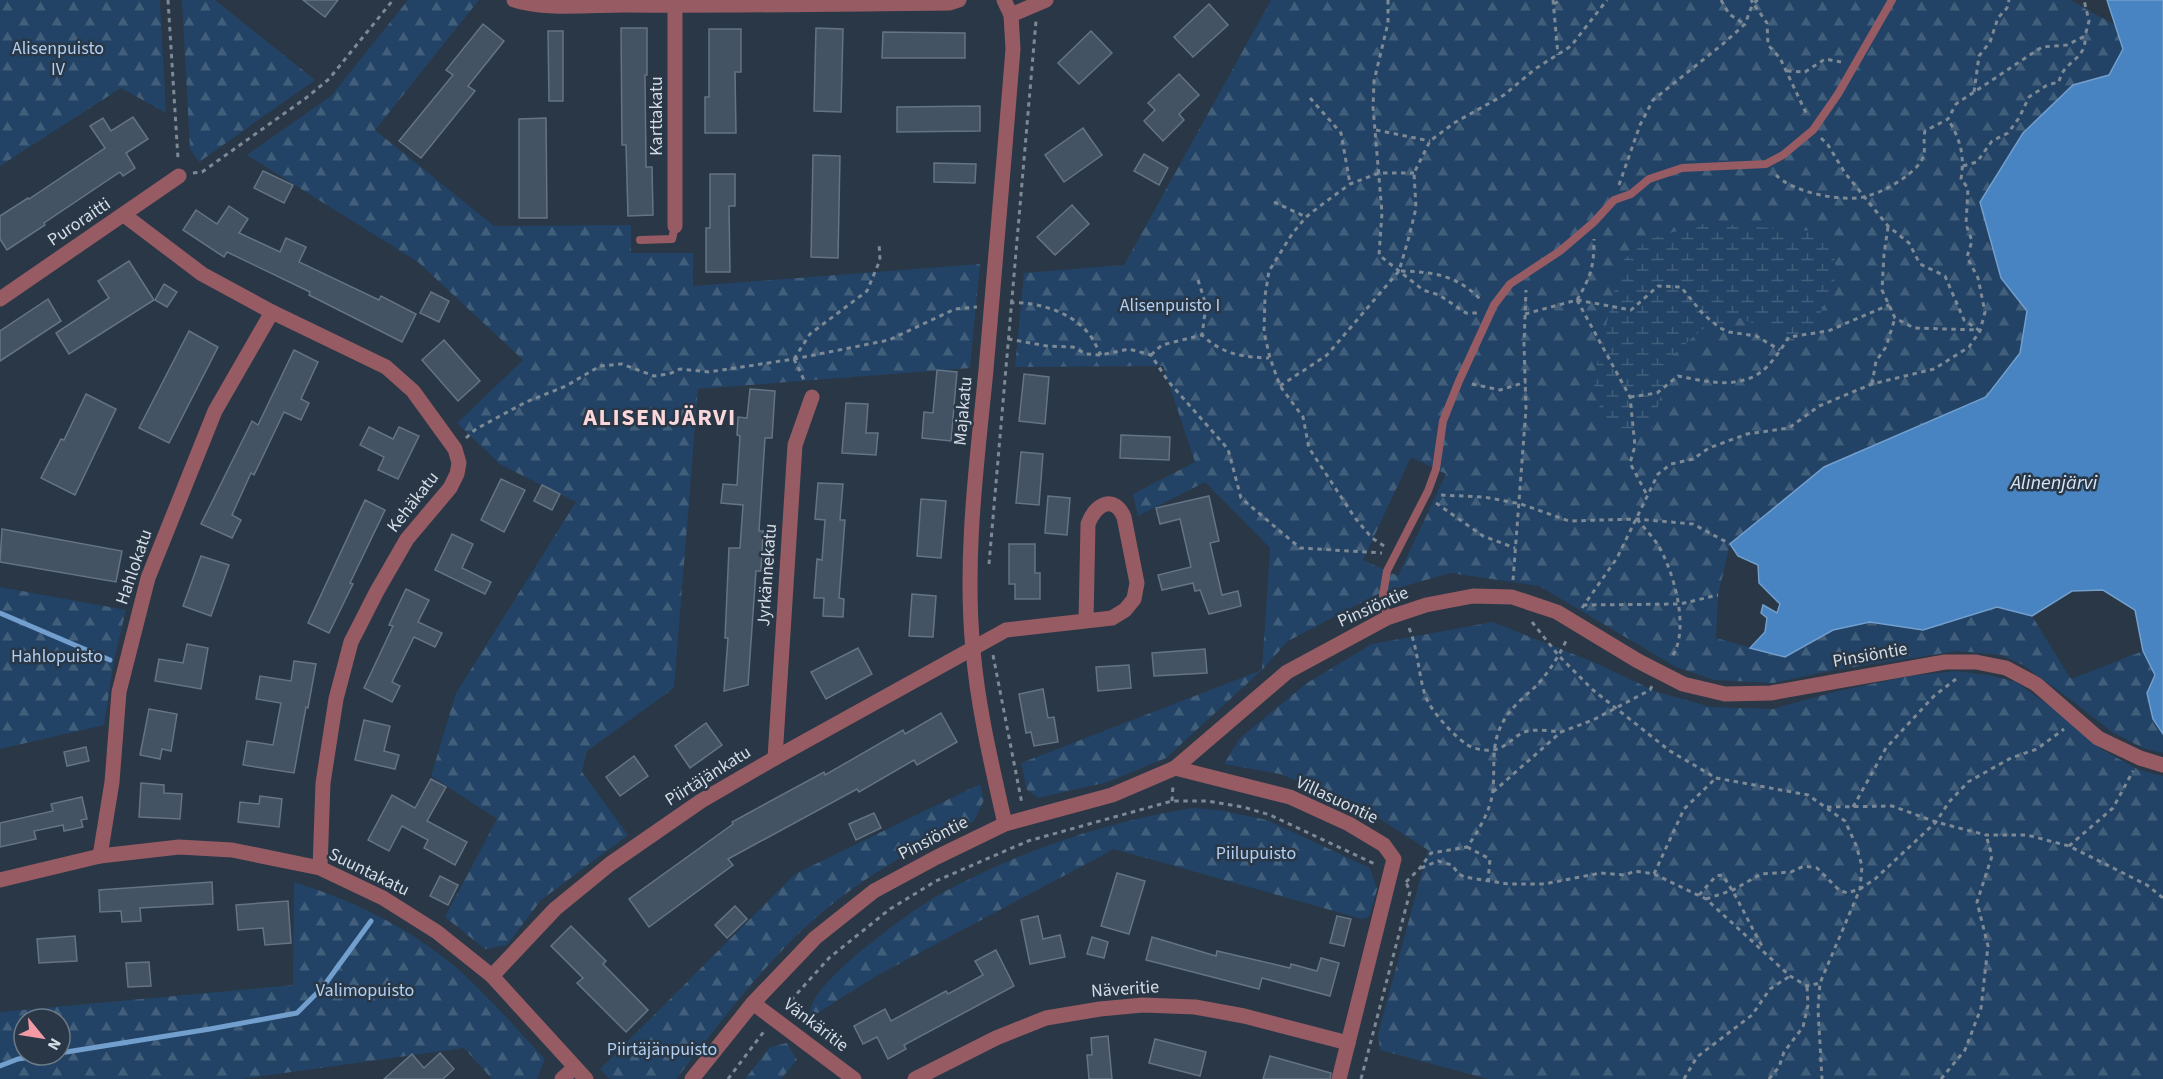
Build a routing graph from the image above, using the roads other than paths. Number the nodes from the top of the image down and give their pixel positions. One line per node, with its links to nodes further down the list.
1 (514, 0): 6 (street)
2 (959, 0): 6 (street)
3 (1004, 0): 7 (street, Majakatu)
4 (1892, 0): 15 (lane)
5 (1042, 2): 7 (street)
6 (675, 6): 10 (street, Karttakatu)
7 (1011, 15): 17 (street, Majakatu)
8 (179, 176): 9 (street, Puroraitti)
9 (124, 215): 12 (street, Puroraitti); 13 (street)
10 (675, 226): 11 (lane)
11 (640, 240)
12 (0, 299)
13 (272, 312): 22 (street, Hahlokatu); 23 (street, Kehäkatu)
14 (812, 397): 18 (street, Jyrkännekatu)
15 (1395, 615): 19 (street, Pinsiöntie); 20 (street, Pinsiöntie)
16 (1086, 621): 16 (street, Piirtäjänkatu); 17 (street, Piirtäjänkatu)
17 (972, 649): 18 (street, Piirtäjänkatu); 21 (street, Majakatu)
18 (775, 758): 25 (street, Piirtäjänkatu)
19 (2163, 765)
20 (1175, 768): 21 (street, Pinsiöntie); 27 (street, Villasuontie)
21 (1005, 824): 26 (street, Pinsiöntie)
22 (100, 856): 23 (street, Suuntakatu); 24 (street, Suuntakatu)
23 (320, 868): 25 (street, Suuntakatu)
24 (0, 880)
25 (492, 976): 28 (street, Suuntakatu)
26 (753, 1003): 31 (street, Pinsiöntie); 32 (street, Vänkäritie)
27 (1348, 1044): 33 (street, Näveritie); 34 (street, Villasuontie)
28 (575, 1067): 29 (street); 30 (street, Suuntakatu)
29 (562, 1079)
30 (586, 1079)
31 (692, 1079)
32 (854, 1079)
33 (915, 1079)
34 (1339, 1079)

